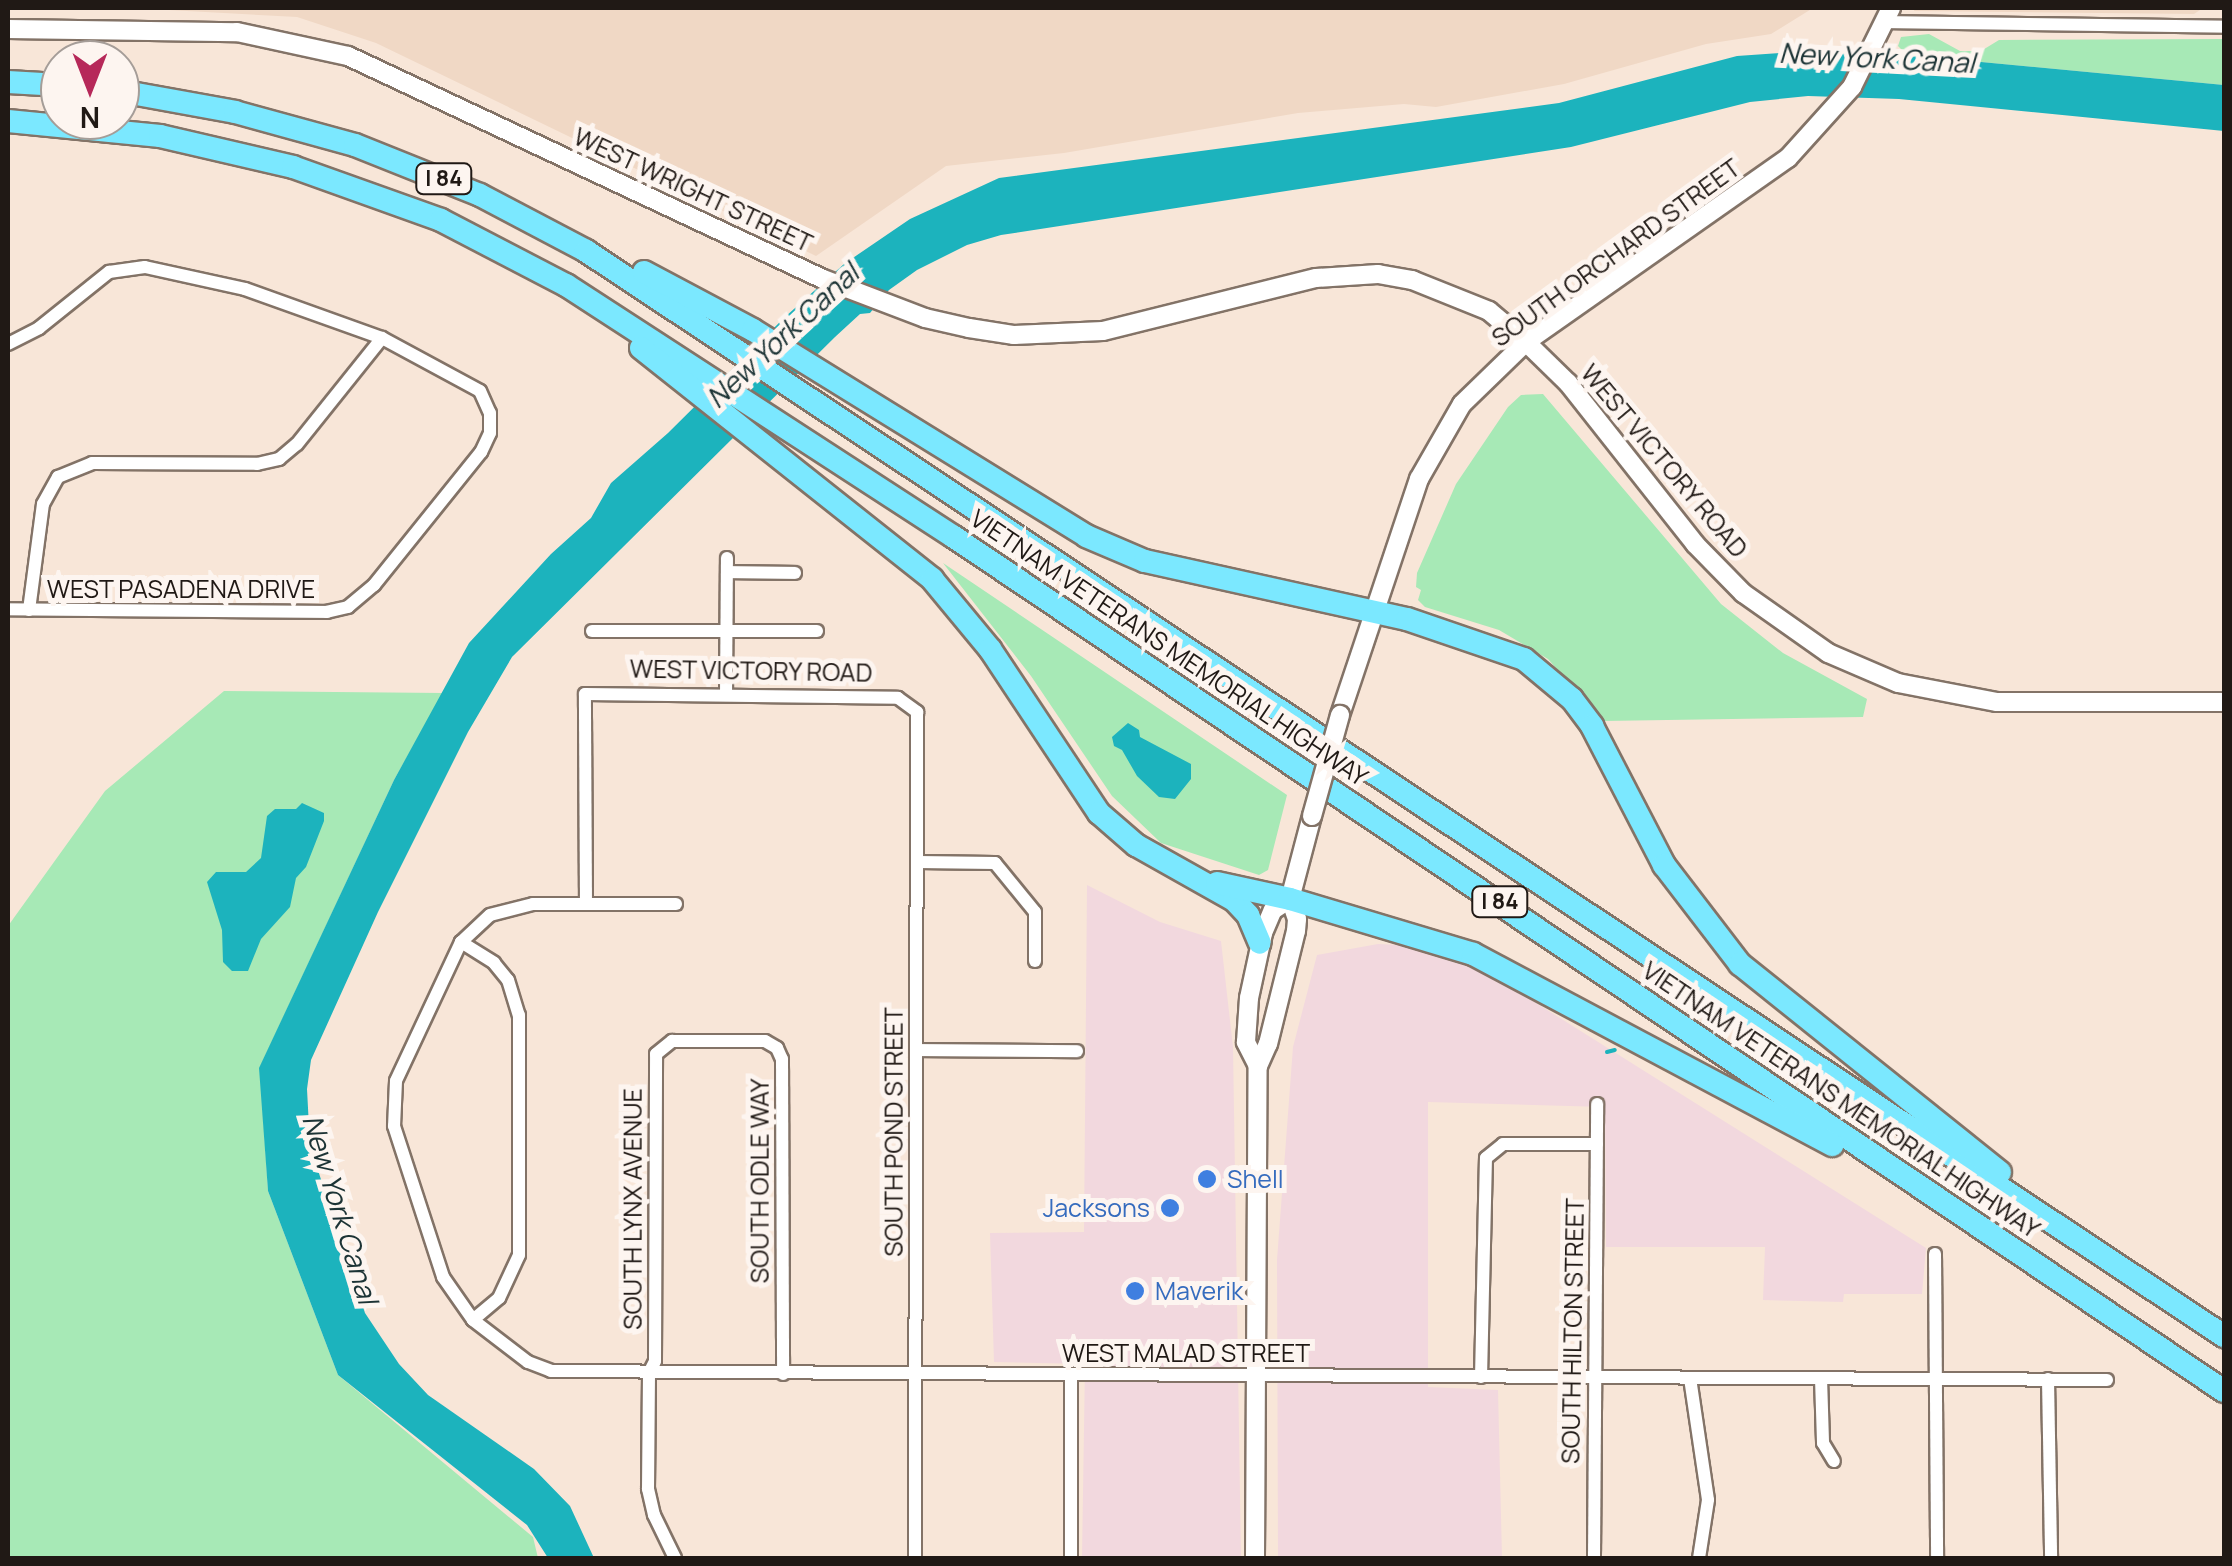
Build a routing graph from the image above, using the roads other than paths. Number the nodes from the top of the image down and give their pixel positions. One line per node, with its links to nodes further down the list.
1 (1889, 15): 2 (street); 10 (main road, SOUTH ORCHARD STREET)
2 (2224, 27)
3 (8, 29): 10 (main road, WEST WRIGHT STREET)
4 (8, 82): 5 (highway)
5 (40, 84)
6 (140, 95): 8 (highway, VIETNAM VETERANS MEMORIAL HIGHWAY / I 84)
7 (8, 121): 12 (highway, I 84)
8 (480, 195): 16 (highway); 39 (highway, VIETNAM VETERANS MEMORIAL HIGHWAY / I 84)
9 (382, 338): 11 (street); 15 (street); 15 (street, WEST PASADENA DRIVE)
10 (1526, 342): 16 (main road, SOUTH ORCHARD STREET); 21 (main road, WEST VICTORY ROAD)
11 (8, 344)
12 (700, 384): 24 (highway); 37 (highway, VIETNAM VETERANS MEMORIAL HIGHWAY / I 84)
13 (795, 573): 17 (street)
14 (8, 609): 15 (street, WEST PASADENA DRIVE)
15 (29, 610)
16 (1373, 611): 25 (main road, SOUTH ORCHARD STREET, bridge); 39 (highway)
17 (727, 631): 18 (street); 19 (street); 20 (street)
18 (817, 631)
19 (592, 632)
20 (726, 695): 22 (street, WEST VICTORY ROAD); 26 (street, WEST VICTORY ROAD)
21 (2224, 702)
22 (913, 706): 23 (street, SOUTH POND STREET)
23 (918, 862): 30 (street); 32 (street, SOUTH POND STREET)
24 (1204, 880): 25 (highway); 29 (highway)
25 (1290, 899): 29 (main road, SOUTH ORCHARD STREET); 34 (main road, SOUTH ORCHARD STREET); 37 (highway)
26 (586, 904): 27 (street); 28 (street)
27 (676, 904)
28 (461, 942): 40 (street); 40 (street)
29 (1260, 942): 34 (main road, SOUTH ORCHARD STREET)
30 (1034, 961)
31 (662, 1046): 42 (street, SOUTH LYNX AVENUE); 43 (street, SOUTH ODLE WAY)
32 (917, 1050): 33 (street); 44 (street, SOUTH POND STREET)
33 (1077, 1051)
34 (1258, 1066): 46 (main road, SOUTH ORCHARD STREET)
35 (1597, 1104): 36 (street, SOUTH HILTON STREET)
36 (1597, 1144): 47 (street); 48 (street, SOUTH HILTON STREET)
37 (1954, 1210): 54 (highway, VIETNAM VETERANS MEMORIAL HIGHWAY / I 84)
38 (1935, 1254): 51 (street)
39 (2129, 1272): 41 (highway, VIETNAM VETERANS MEMORIAL HIGHWAY / I 84)
40 (473, 1320): 42 (street, WEST MALAD STREET)
41 (2224, 1336)
42 (650, 1373): 43 (street, WEST MALAD STREET); 56 (street, SOUTH LYNX AVENUE)
43 (783, 1374): 44 (street, WEST MALAD STREET)
44 (915, 1374): 45 (street, WEST MALAD STREET); 57 (street, SOUTH POND STREET)
45 (1072, 1375): 46 (street, WEST MALAD STREET); 58 (street)
46 (1254, 1376): 47 (street, WEST MALAD STREET); 59 (main road, SOUTH ORCHARD STREET)
47 (1481, 1377): 48 (street, WEST MALAD STREET)
48 (1594, 1378): 49 (street, WEST MALAD STREET); 60 (street, SOUTH HILTON STREET)
49 (1690, 1378): 50 (street, WEST MALAD STREET); 61 (street)
50 (1821, 1378): 51 (street, WEST MALAD STREET); 55 (street)
51 (1938, 1379): 52 (street, WEST MALAD STREET); 62 (street)
52 (2048, 1380): 53 (street, WEST MALAD STREET); 63 (street)
53 (2107, 1380)
54 (2224, 1391)
55 (1834, 1461)
56 (675, 1558)
57 (915, 1558)
58 (1071, 1558)
59 (1254, 1558)
60 (1594, 1558)
61 (1699, 1558)
62 (1938, 1558)
63 (2051, 1558)

